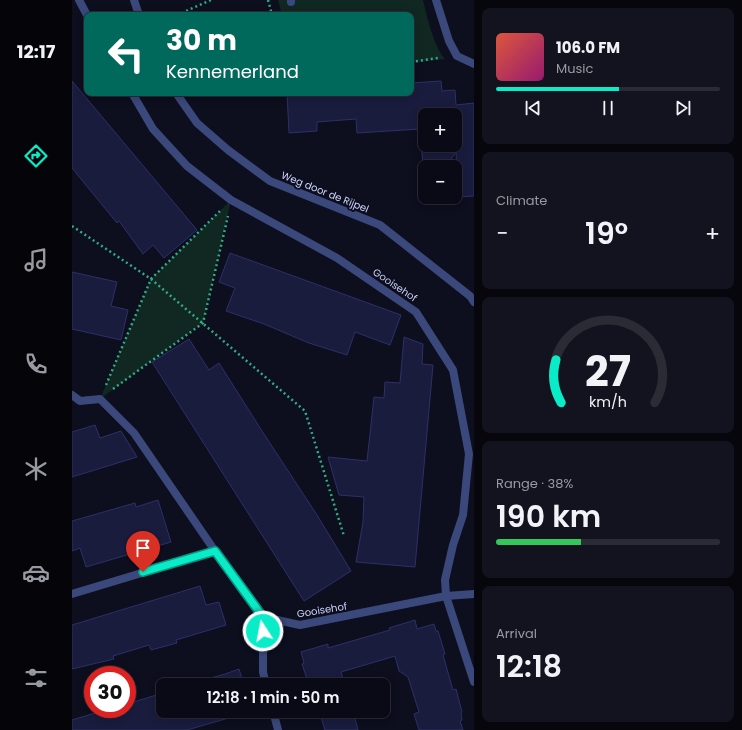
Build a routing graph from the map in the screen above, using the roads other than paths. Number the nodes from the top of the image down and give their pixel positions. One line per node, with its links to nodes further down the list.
1 (79, 0): 4 (street)
2 (134, 0): 5 (street)
3 (436, 0): 6 (street)
4 (85, 12)
5 (139, 12)
6 (474, 64)
7 (134, 96): 15 (street, Gooisehof)
8 (178, 96): 9 (street, Weg door de Rijpel)
9 (473, 297)
10 (72, 395): 11 (street)
11 (76, 402): 12 (street)
12 (215, 551): 13 (street); 16 (street)
13 (72, 594)
14 (474, 594): 15 (street, Gooisehof)
15 (446, 596): 16 (street, Gooisehof); 18 (street)
16 (263, 617): 17 (street)
17 (264, 678)
18 (474, 682)
19 (275, 718): 20 (street)
20 (278, 730)

